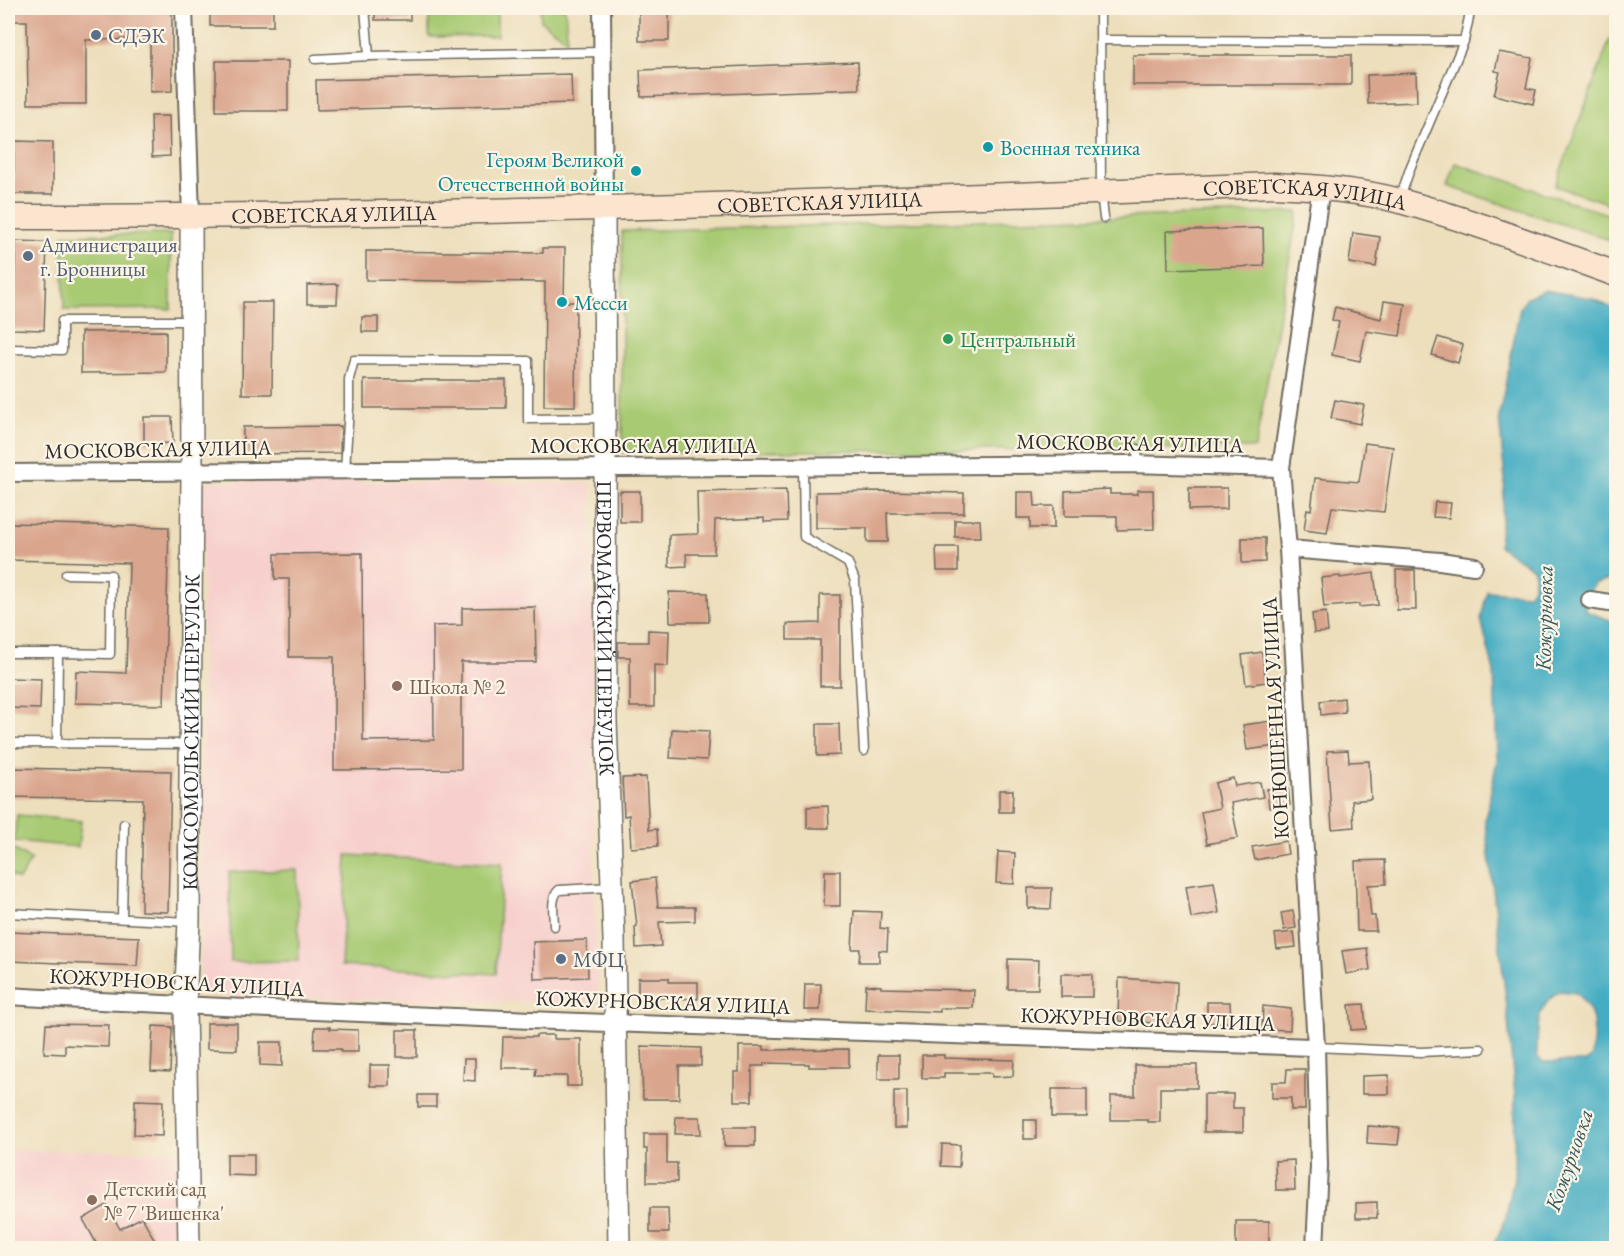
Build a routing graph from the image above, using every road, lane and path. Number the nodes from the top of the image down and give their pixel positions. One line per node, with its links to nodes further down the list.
1 (184, 8): 15 (street)
2 (365, 8): 9 (lane)
3 (602, 8): 8 (street, ПЕРВОМАЙСКИЙ ПЕРЕУЛОК)
4 (1100, 8): 6 (lane)
5 (1470, 8): 7 (lane)
6 (1101, 40): 7 (lane); 12 (lane)
7 (1464, 41): 13 (lane)
8 (603, 52): 9 (lane); 14 (street, ПЕРВОМАЙСКИЙ ПЕРЕУЛОК)
9 (369, 56): 10 (lane)
10 (315, 59)
11 (1321, 187): 12 (main road, СОВЕТСКАЯ УЛИЦА); 13 (main road, СОВЕТСКАЯ УЛИЦА); 24 (street, КОНЮШЕННАЯ УЛИЦА)
12 (1101, 192): 14 (main road, СОВЕТСКАЯ УЛИЦА); 17 (lane)
13 (1399, 201): 18 (main road, СОВЕТСКАЯ УЛИЦА)
14 (604, 208): 15 (main road, СОВЕТСКАЯ УЛИЦА); 21 (street, ПЕРВОМАЙСКИЙ ПЕРЕУЛОК)
15 (191, 216): 16 (main road, СОВЕТСКАЯ УЛИЦА); 19 (street, КОМСОМОЛЬСКИЙ ПЕРЕУЛОК)
16 (8, 217)
17 (1104, 218)
18 (1617, 274)
19 (192, 321): 20 (lane); 26 (street, КОМСОМОЛЬСКИЙ ПЕРЕУЛОК)
20 (8, 349)
21 (605, 418): 23 (street, ПЕРВОМАЙСКИЙ ПЕРЕУЛОК); 25 (lane)
22 (803, 466): 23 (street, МОСКОВСКАЯ УЛИЦА); 24 (street, МОСКОВСКАЯ УЛИЦА); 38 (lane)
23 (605, 467): 25 (street, МОСКОВСКАЯ УЛИЦА); 40 (street, ПЕРВОМАЙСКИЙ ПЕРЕУЛОК)
24 (1281, 468): 28 (street, КОНЮШЕННАЯ УЛИЦА)
25 (345, 470): 26 (street, МОСКОВСКАЯ УЛИЦА)
26 (192, 471): 27 (street, МОСКОВСКАЯ УЛИЦА); 37 (street, КОМСОМОЛЬСКИЙ ПЕРЕУЛОК)
27 (8, 473)
28 (1288, 549): 29 (street); 48 (street, КОНЮШЕННАЯ УЛИЦА)
29 (1474, 566)
30 (66, 574): 34 (lane)
31 (1590, 600): 32 (street)
32 (1617, 604)
33 (8, 653): 34 (lane)
34 (58, 653): 36 (lane)
35 (8, 743): 36 (lane)
36 (57, 744): 37 (lane)
37 (190, 744): 43 (street, КОМСОМОЛЬСКИЙ ПЕРЕУЛОК)
38 (864, 751)
39 (124, 824): 42 (lane)
40 (612, 887): 44 (lane); 47 (street, ПЕРВОМАЙСКИЙ ПЕРЕУЛОК)
41 (8, 913): 42 (lane)
42 (122, 918): 43 (lane)
43 (189, 922): 46 (street, КОМСОМОЛЬСКИЙ ПЕРЕУЛОК)
44 (554, 926)
45 (8, 996): 46 (street, КОЖУРНОВСКАЯ УЛИЦА)
46 (185, 1006): 47 (street, КОЖУРНОВСКАЯ УЛИЦА); 50 (street, КОМСОМОЛЬСКИЙ ПЕРЕУЛОК)
47 (615, 1023): 48 (street, КОЖУРНОВСКАЯ УЛИЦА); 51 (street, ПЕРВОМАЙСКИЙ ПЕРЕУЛОК)
48 (1316, 1047): 49 (lane); 52 (street, КОНЮШЕННАЯ УЛИЦА)
49 (1481, 1049)
50 (189, 1248)
51 (620, 1248)
52 (1315, 1248)

